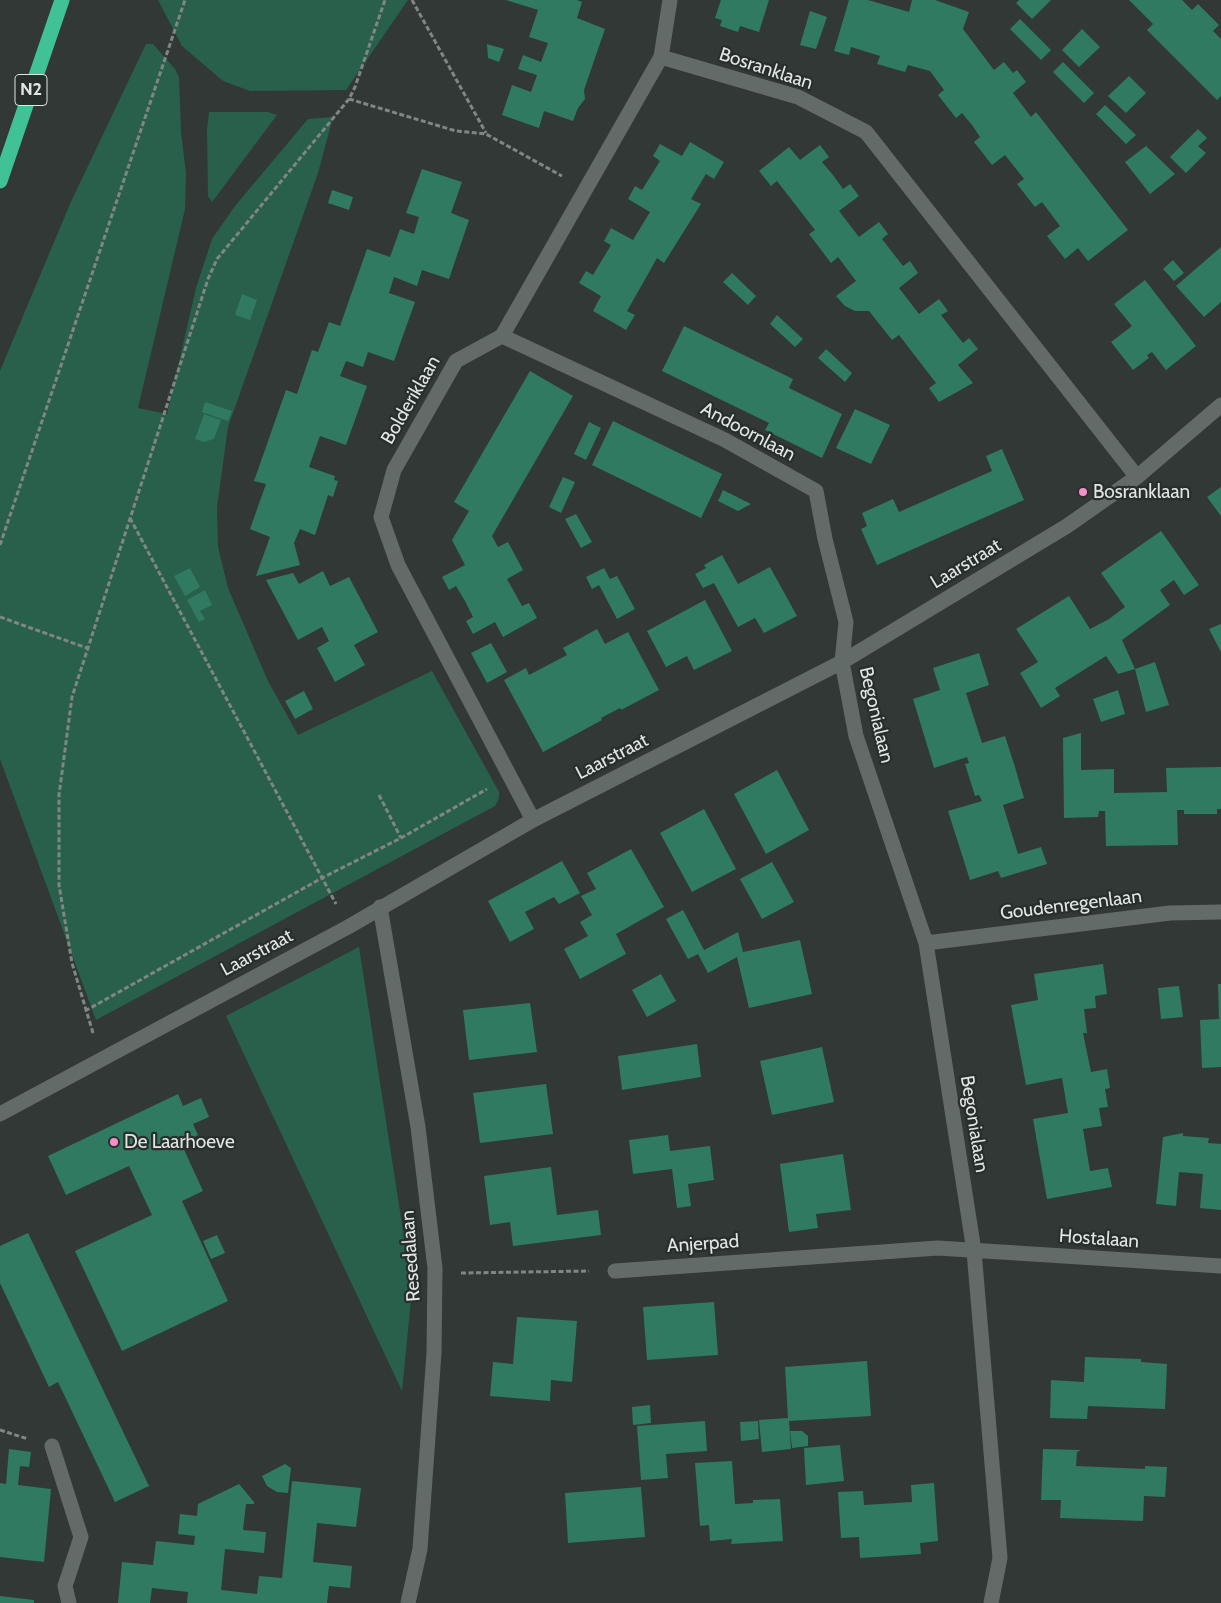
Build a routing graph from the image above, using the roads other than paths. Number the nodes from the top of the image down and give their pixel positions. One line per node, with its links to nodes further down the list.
1 (62, 0): 4 (highway, N2)
2 (670, 0): 3 (street)
3 (661, 57): 5 (street); 7 (street, Bosranklaan)
4 (0, 180)
5 (502, 336): 8 (street, Andoornlaan); 9 (street, Bolderiklaan)
6 (1221, 405): 7 (street, Laarstraat)
7 (1137, 478): 8 (street, Laarstraat)
8 (842, 662): 9 (street, Laarstraat); 12 (street, Begonialaan)
9 (533, 820): 10 (street, Laarstraat)
10 (380, 907): 13 (street, Laarstraat); 19 (street, Resedalaan)
11 (1221, 912): 12 (street, Goudenregenlaan)
12 (926, 943): 14 (street, Begonialaan)
13 (0, 1114)
14 (974, 1251): 15 (street, Hostalaan); 16 (street, Anjerpad); 20 (street, Begonialaan)
15 (1221, 1266)
16 (615, 1270)
17 (52, 1446): 18 (street)
18 (69, 1603)
19 (408, 1603)
20 (990, 1603)

